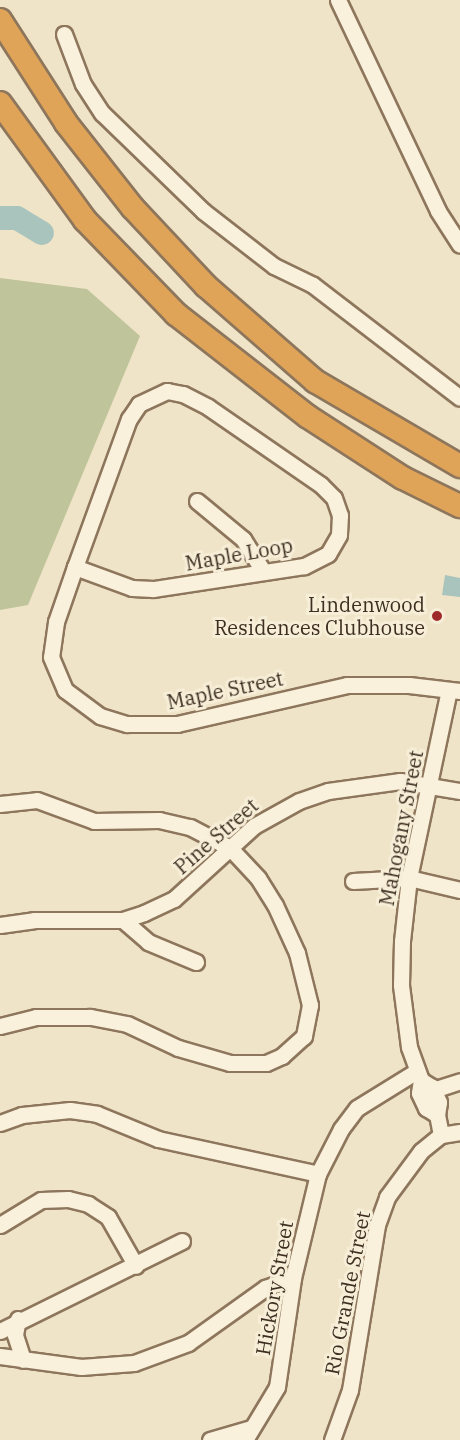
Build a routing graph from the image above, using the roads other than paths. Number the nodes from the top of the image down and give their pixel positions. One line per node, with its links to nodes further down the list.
1 (338, 0): 5 (street)
2 (0, 20): 7 (highway)
3 (64, 34): 6 (street)
4 (0, 103): 9 (highway)
5 (460, 245)
6 (460, 398)
7 (460, 466)
8 (197, 501): 11 (street)
9 (460, 506)
10 (75, 567): 11 (street, Maple Loop); 11 (street, Maple Loop); 12 (street, Maple Street)
11 (264, 572)
12 (454, 690): 13 (street, Mahogany Street)
13 (431, 783): 14 (street, Pine Street); 16 (street, Pine Street); 17 (street, Mahogany Street)
14 (460, 791)
15 (0, 804): 16 (street)
16 (230, 848): 20 (street, Pine Street); 23 (street)
17 (409, 878): 18 (street); 19 (street); 24 (street, Mahogany Street)
18 (353, 881)
19 (460, 890)
20 (123, 920): 21 (street, Pine Street); 22 (street)
21 (0, 925)
22 (196, 962)
23 (0, 1026)
24 (419, 1075): 26 (street); 27 (street, Mahogany Street); 31 (street, Hickory Street)
25 (460, 1081): 26 (street)
26 (433, 1090): 27 (street, Mahogany Street)
27 (437, 1115): 30 (street, Mahogany Street)
28 (0, 1123): 31 (street)
29 (460, 1132): 30 (street)
30 (441, 1135): 42 (street, Rio Grande Street)
31 (318, 1174): 35 (street, Hickory Street)
32 (0, 1225): 34 (street)
33 (182, 1241): 34 (street)
34 (135, 1266): 36 (street)
35 (293, 1278): 39 (street); 40 (street, Hickory Street)
36 (18, 1319): 37 (street); 39 (street)
37 (0, 1331)
38 (0, 1356): 39 (street)
39 (23, 1360)
40 (248, 1434): 41 (street)
41 (210, 1440)
42 (332, 1440)

